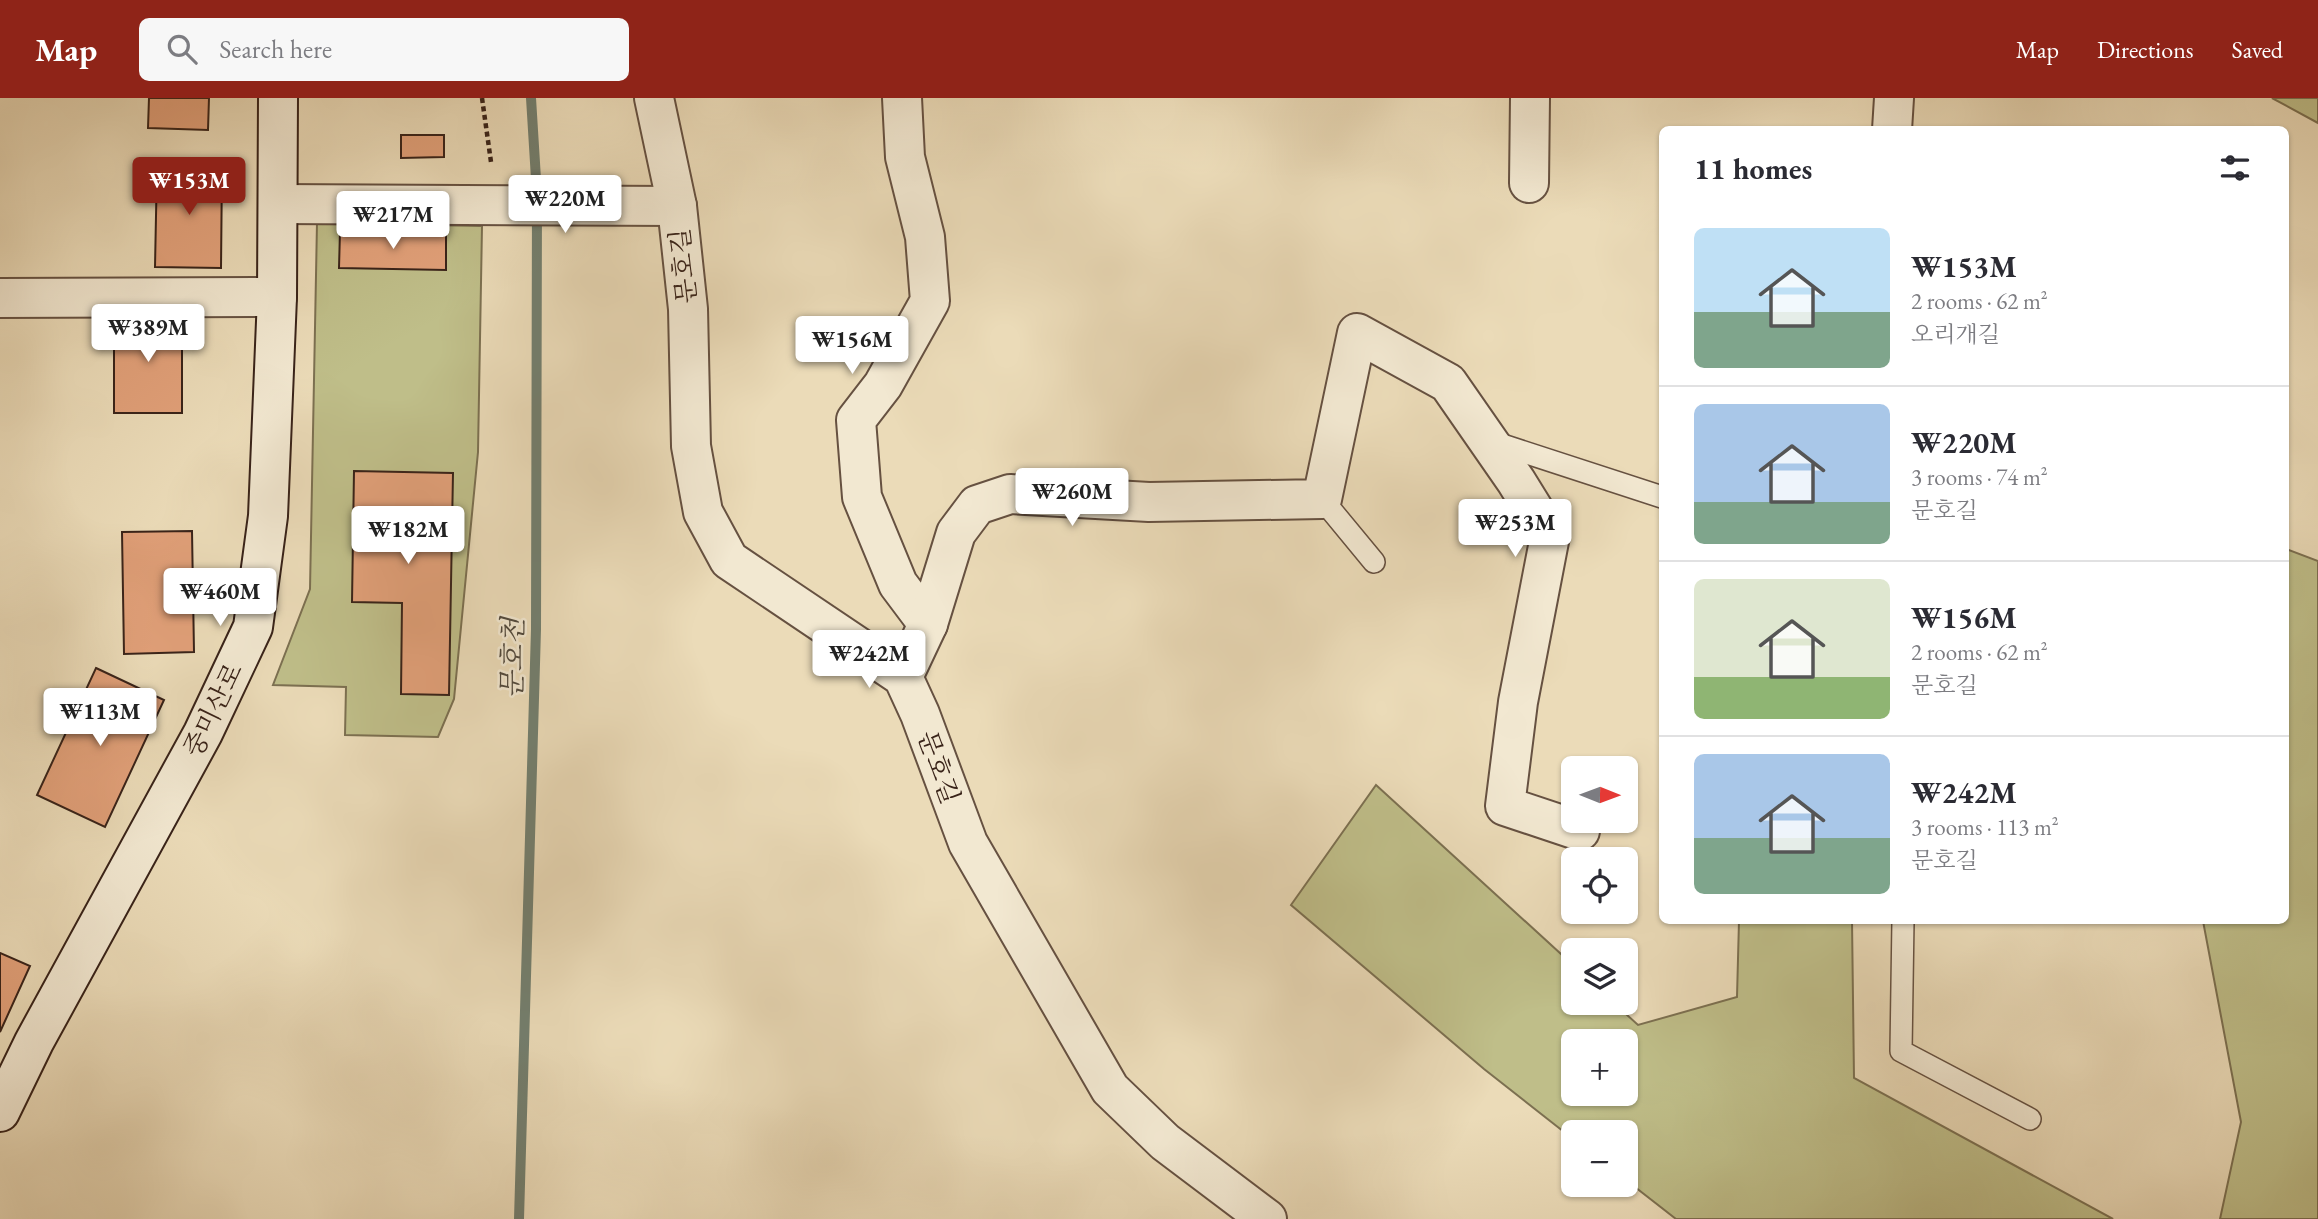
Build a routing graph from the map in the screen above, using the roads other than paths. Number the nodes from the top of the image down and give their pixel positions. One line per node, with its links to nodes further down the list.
1 (278, 98): 8 (street, 중미산로)
2 (654, 98): 9 (street, 문호길)
3 (902, 98): 16 (street)
4 (1531, 98): 7 (street)
5 (1894, 98): 6 (street)
6 (1892, 126)
7 (1529, 183)
8 (278, 204): 9 (street); 10 (street, 중미산로)
9 (677, 206): 17 (street, 문호길)
10 (277, 297): 11 (street); 20 (street, 중미산로)
11 (0, 298)
12 (1488, 440): 13 (lane); 14 (street); 18 (street)
13 (1659, 496)
14 (1322, 499): 15 (lane); 16 (street)
15 (1374, 562)
16 (928, 624): 17 (street)
17 (903, 677): 22 (street, 문호길)
18 (1561, 825)
19 (1903, 924): 21 (lane)
20 (0, 1112)
21 (2029, 1119)
22 (1267, 1219)

